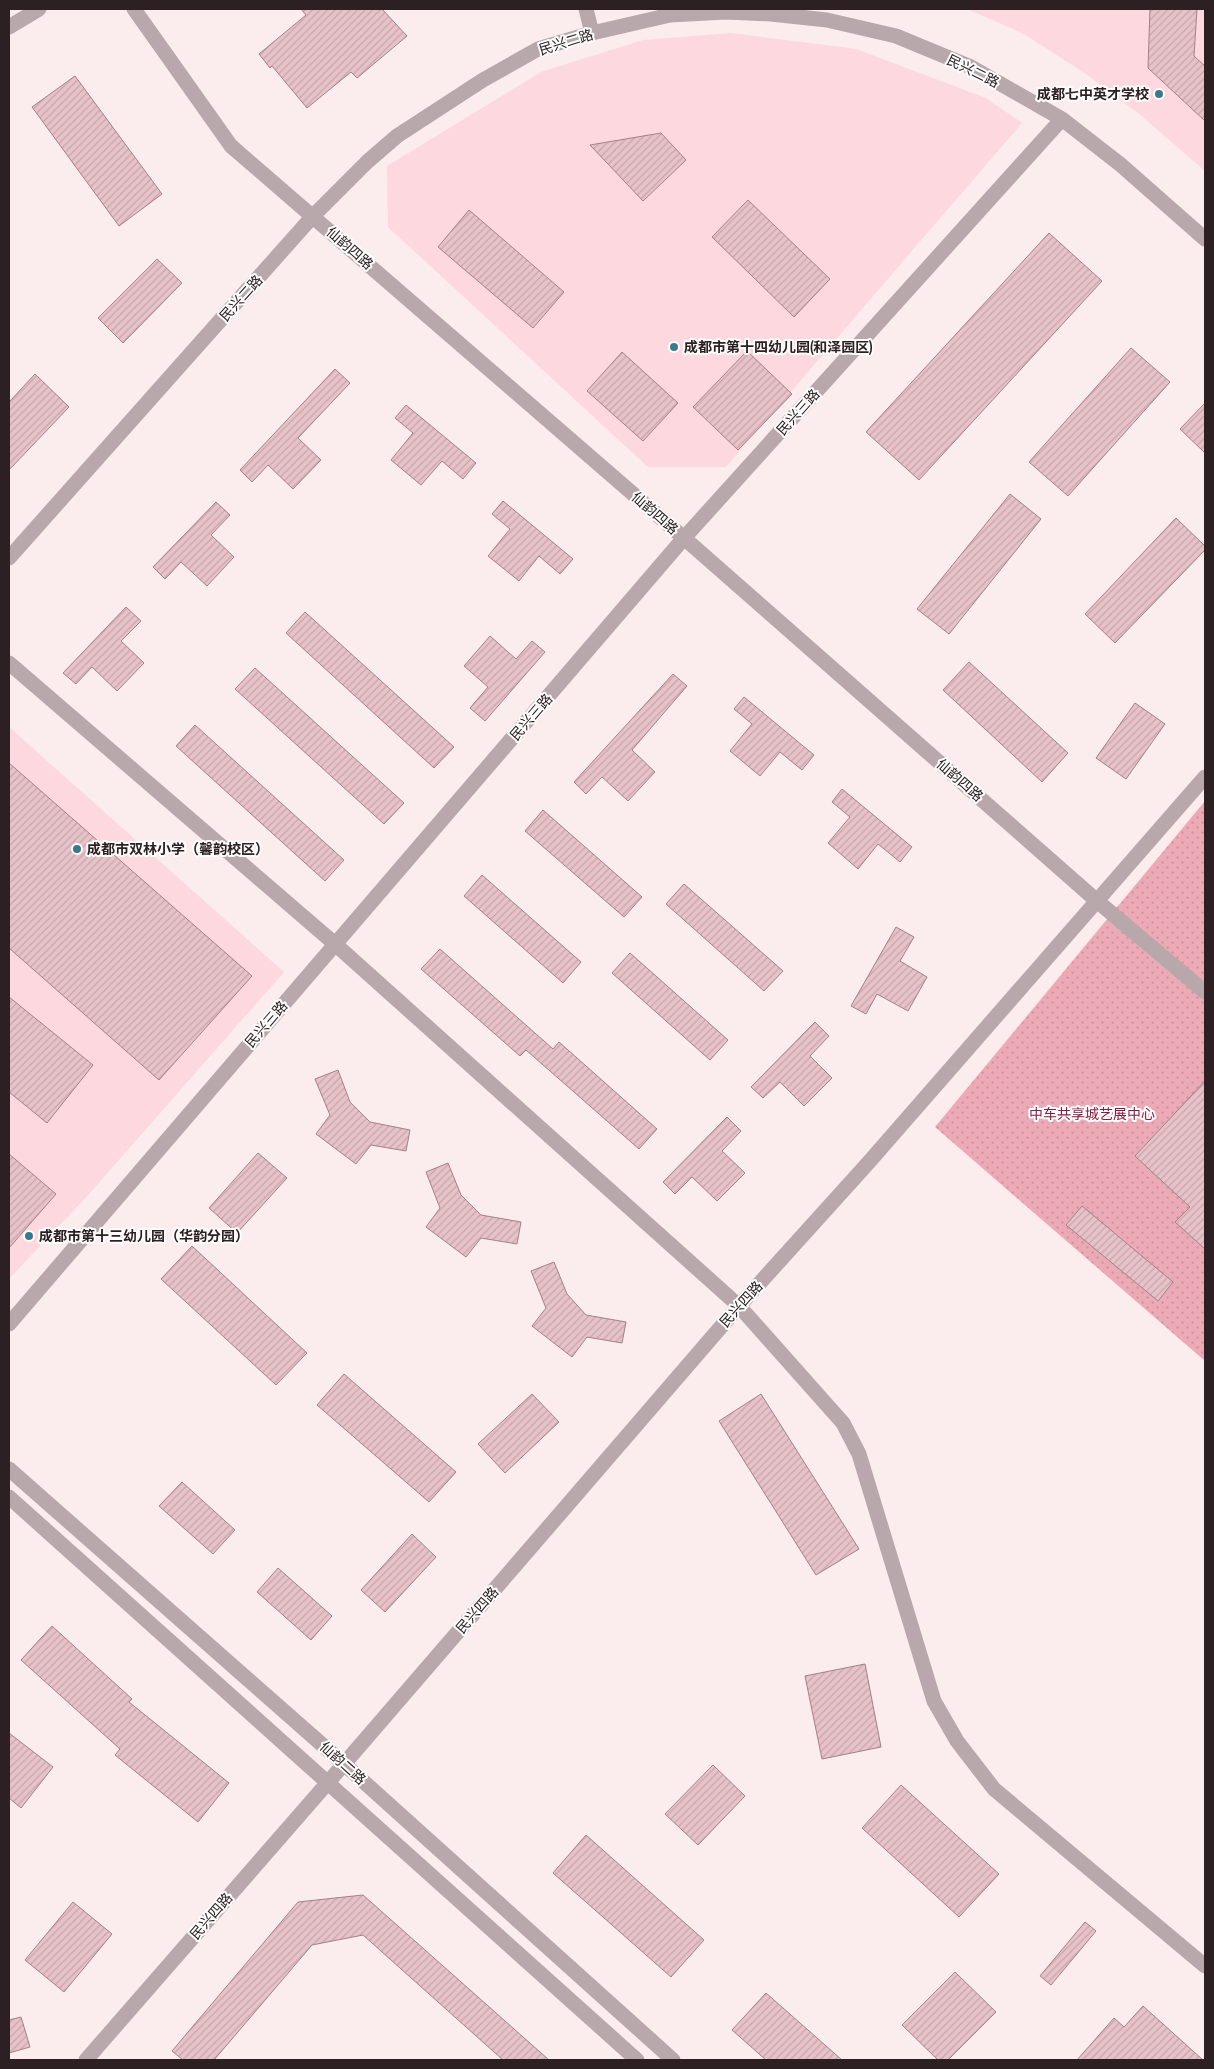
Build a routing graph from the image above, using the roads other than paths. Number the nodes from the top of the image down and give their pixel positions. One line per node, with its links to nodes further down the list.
1 (39, 9): 4 (street)
2 (134, 9): 7 (street, 仙韵四路)
3 (586, 9): 5 (street)
4 (9, 27)
5 (592, 34): 6 (street, 民兴二路); 7 (street, 民兴二路)
6 (1062, 119): 8 (street, 民兴二路); 9 (street, 民兴三路)
7 (313, 216): 9 (street, 仙韵四路); 10 (street, 民兴二路)
8 (1205, 239)
9 (684, 538): 13 (street, 仙韵四路); 14 (street, 民兴三路)
10 (9, 558)
11 (9, 663): 14 (street)
12 (1205, 777): 13 (street, 民兴四路)
13 (1097, 901): 15 (street, 仙韵四路); 16 (street, 民兴四路)
14 (335, 944): 16 (street); 17 (street, 民兴三路)
15 (1205, 992)
16 (739, 1306): 20 (street, 民兴四路); 22 (street)
17 (9, 1324)
18 (9, 1469): 20 (street, 仙韵二路)
19 (9, 1496): 21 (street, 仙韵二路)
20 (344, 1764): 21 (street, 民兴四路); 25 (street, 仙韵二路)
21 (328, 1782): 23 (street, 民兴四路); 24 (street, 仙韵二路)
22 (1205, 1966)
23 (86, 2060)
24 (637, 2060)
25 (673, 2060)

